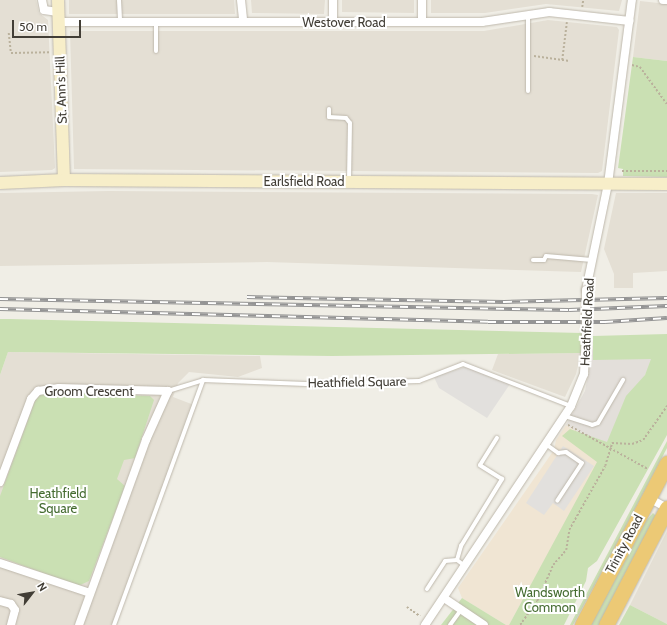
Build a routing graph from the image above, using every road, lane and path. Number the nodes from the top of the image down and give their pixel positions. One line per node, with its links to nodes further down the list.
1 (42, 0): 11 (street)
2 (119, 0): 15 (lane)
3 (241, 0): 13 (street)
4 (333, 0): 17 (street)
5 (422, 0): 18 (street)
6 (583, 0): 10 (path)
7 (632, 0): 14 (street, Heathfield Road)
8 (663, 0): 9 (street)
9 (667, 0)
10 (582, 7)
11 (58, 11): 15 (street, Westover Road); 22 (main road, St. Ann's Hill)
12 (528, 16): 14 (street, Westover Road); 18 (street, Westover Road); 23 (lane)
13 (242, 20): 16 (street, Westover Road); 17 (street, Westover Road)
14 (629, 21): 26 (street, Heathfield Road)
15 (120, 22): 16 (street, Westover Road)
16 (156, 22): 21 (lane)
17 (333, 22): 18 (street, Westover Road)
18 (422, 22)
19 (567, 22): 24 (path)
20 (9, 34): 22 (path)
21 (156, 51)
22 (60, 52): 32 (main road, St. Ann's Hill)
23 (528, 56): 24 (path); 27 (lane)
24 (562, 60): 25 (path)
25 (570, 61)
26 (623, 62): 28 (path); 35 (street, Heathfield Road)
27 (528, 91)
28 (667, 104)
29 (329, 109): 33 (lane)
30 (667, 170): 31 (path)
31 (622, 171)
32 (64, 180): 33 (main road, Earlsfield Road); 34 (main road, Earlsfield Road)
33 (349, 181): 35 (main road, Earlsfield Road)
34 (0, 183)
35 (608, 184): 36 (main road, Earlsfield Road); 38 (street, Heathfield Road)
36 (667, 184)
37 (533, 260): 38 (lane)
38 (593, 260): 42 (street, Heathfield Road, bridge)
39 (204, 380): 41 (lane, Heathfield Square); 42 (lane, Heathfield Square); 66 (lane)
40 (623, 380): 44 (lane)
41 (168, 391): 50 (street, Groom Crescent); 58 (street)
42 (570, 406): 44 (street, Heathfield Road)
43 (667, 406): 47 (path)
44 (563, 418): 46 (street, Heathfield Road); 47 (path)
45 (497, 438): 54 (lane)
46 (546, 445): 52 (lane); 56 (street, Heathfield Road)
47 (609, 448): 49 (path); 69 (path)
48 (667, 463): 51 (highway, Trinity Road)
49 (648, 469)
50 (0, 482)
51 (649, 498): 53 (street); 70 (highway, Trinity Road)
52 (557, 501)
53 (667, 508): 71 (highway, Trinity Road)
54 (457, 560): 56 (lane); 57 (lane)
55 (0, 563): 58 (street)
56 (465, 566): 59 (street, Heathfield Road)
57 (427, 589)
58 (90, 593): 65 (street)
59 (444, 598): 62 (street); 63 (street, Heathfield Road)
60 (0, 600): 64 (street)
61 (407, 607): 63 (path)
62 (461, 610): 67 (lane); 68 (street)
63 (427, 623)
64 (11, 625)
65 (78, 625)
66 (114, 625)
67 (450, 625)
68 (484, 625)
69 (520, 625)
70 (582, 625)
71 (606, 625)

